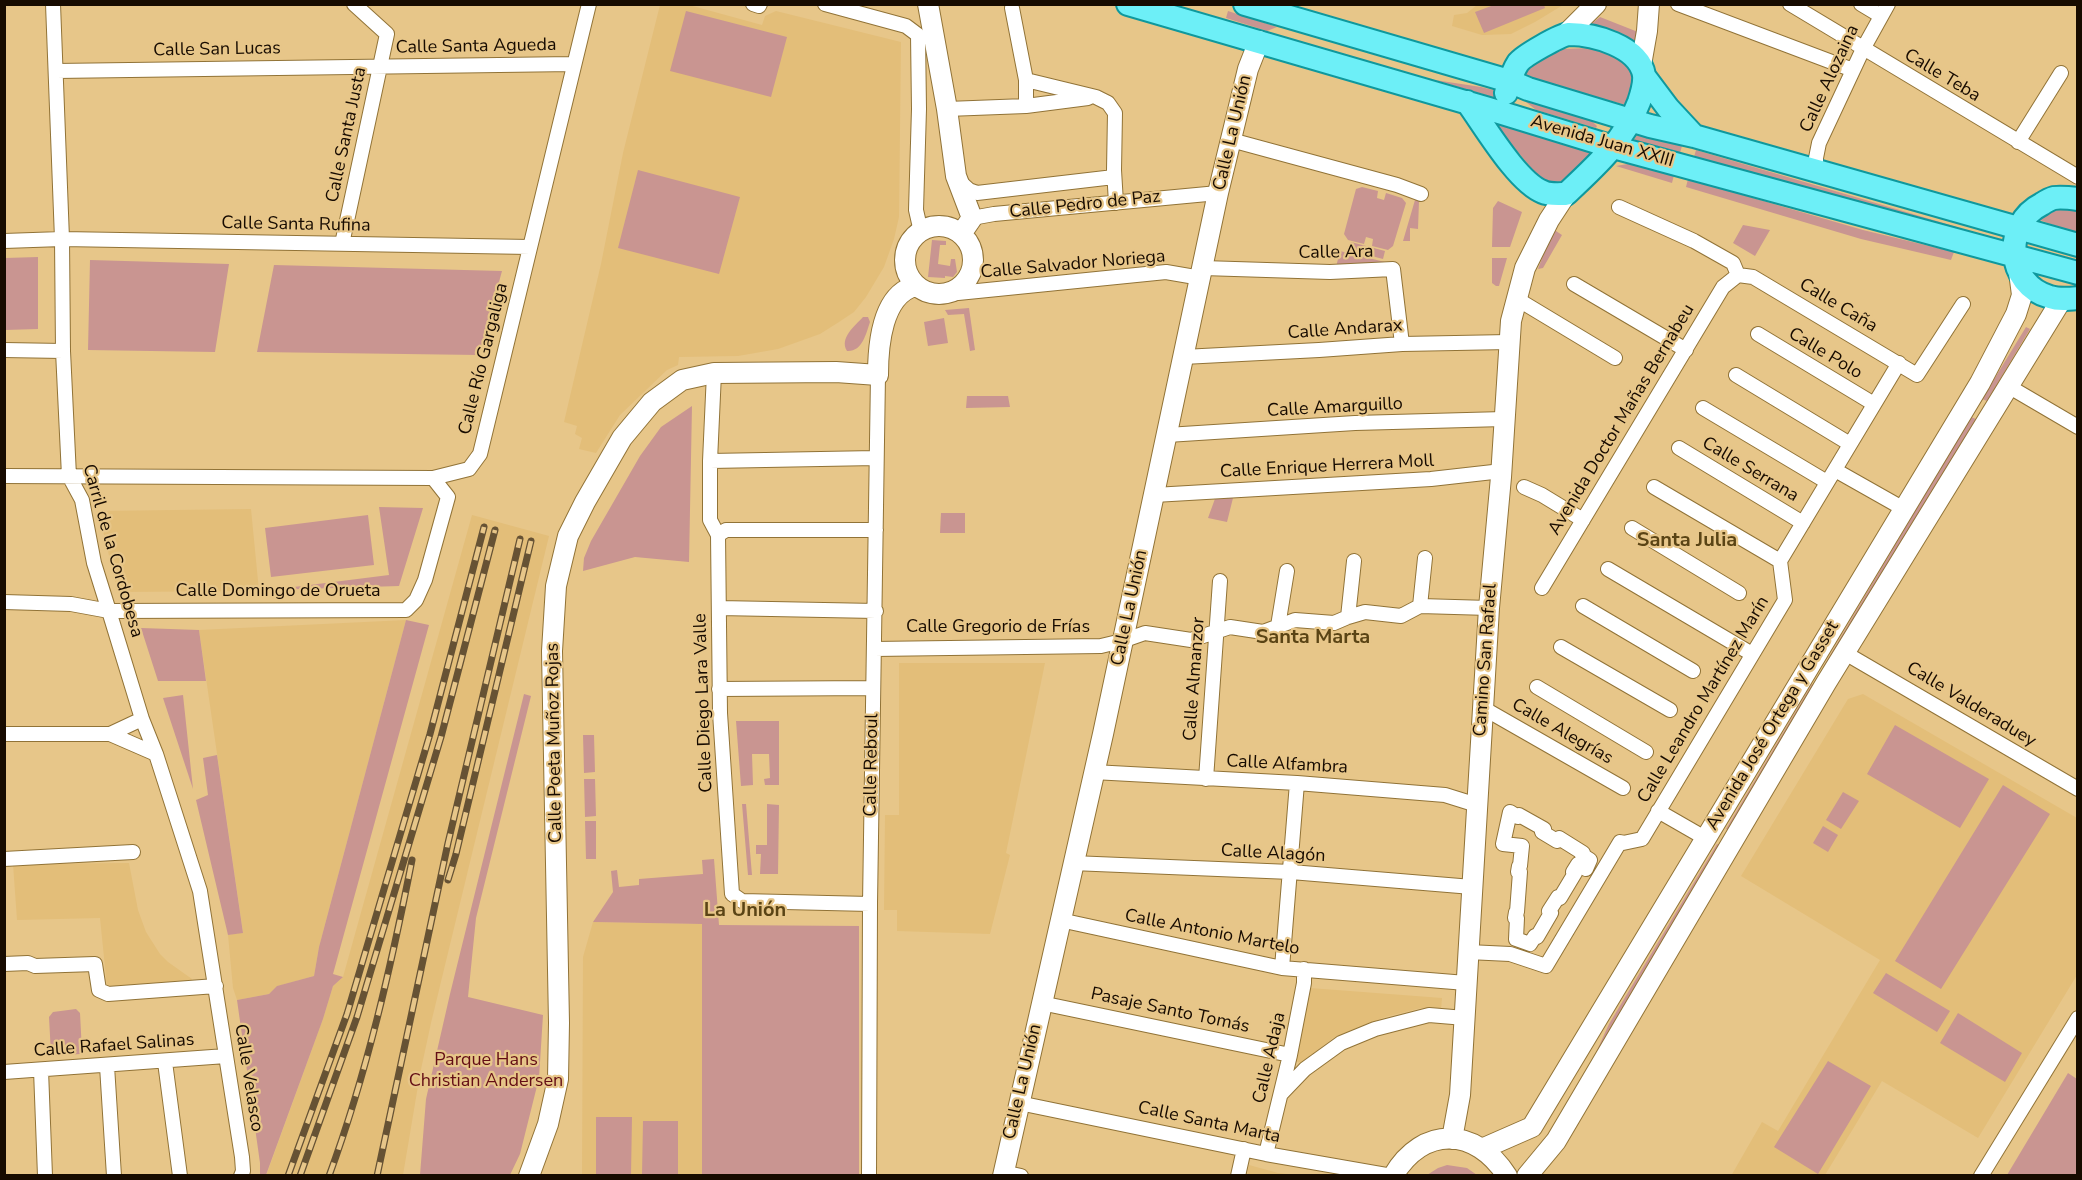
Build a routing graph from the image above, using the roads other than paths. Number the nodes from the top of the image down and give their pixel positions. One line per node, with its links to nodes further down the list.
1 (53, 4): 24 (street, Carril de la Cordobesa)
2 (354, 4): 22 (street, Calle Santa Justa)
3 (589, 4): 21 (street, Calle Río Gargaliga)
4 (753, 4): 5 (street)
5 (760, 4)
6 (825, 4): 50 (street)
7 (928, 4): 32 (main road)
8 (1128, 4): 19 (main road, Avenida Juan XXIII)
9 (1245, 4): 17 (main road, Avenida Juan XXIII)
10 (1596, 4): 18 (main road)
11 (1649, 4): 25 (main road)
12 (1678, 4): 23 (street)
13 (1790, 4): 20 (street, Calle Teba)
14 (1861, 4): 16 (street)
15 (1012, 8): 27 (street)
16 (1884, 10): 20 (street, Calle Alozaina)
17 (1312, 24): 19 (main road); 28 (main road, Avenida Juan XXIII)
18 (1566, 34): 25 (main road); 28 (main road)
19 (1258, 41): 30 (main road, Avenida Juan XXIII); 36 (main road, Calle La Unión)
20 (1863, 49): 23 (street, Calle Alozaina); 37 (street, Calle Teba)
21 (573, 64): 22 (street, Calle Santa Agueda); 55 (street, Calle Río Gargaliga)
22 (379, 66): 24 (street, Calle San Lucas); 53 (street, Calle Santa Justa)
23 (1853, 70): 39 (street, Calle Alozaina)
24 (56, 71): 51 (street, Carril de la Cordobesa)
25 (1642, 71): 34 (main road); 35 (main road)
26 (2061, 73): 37 (street)
27 (1026, 80): 29 (street); 31 (street)
28 (1509, 81): 33 (main road); 34 (main road, Avenida Juan XXIII)
29 (1096, 97): 31 (street); 41 (street)
30 (1467, 102): 33 (main road, Avenida Juan XXIII); 45 (main road)
31 (1026, 106): 32 (street)
32 (947, 109): 40 (main road)
33 (1500, 112): 38 (main road, Avenida Juan XXIII)
34 (1632, 120): 35 (main road, Avenida Juan XXIII); 38 (main road)
35 (1694, 136): 39 (main road, Avenida Juan XXIII)
36 (1231, 140): 42 (main road, Calle La Unión); 44 (street)
37 (2018, 142): 43 (street, Calle Teba)
38 (1614, 147): 45 (main road); 56 (main road, Avenida Juan XXIII)
39 (1816, 172): 49 (main road, Avenida Juan XXIII)
40 (956, 176): 41 (street, Calle Pedro de Paz); 48 (main road)
41 (1114, 177): 46 (street)
42 (1218, 193): 46 (street, Calle Pedro de Paz); 57 (main road, Calle La Unión)
43 (2077, 193): 49 (main road)
44 (1420, 194)
45 (1566, 194): 64 (main road, Camino San Rafael)
46 (1116, 203): 48 (street, Calle Pedro de Paz)
47 (1619, 207): 59 (street)
48 (967, 226): 50 (main road); 62 (main road)
49 (2018, 227): 54 (main road, Avenida Juan XXIII); 56 (main road)
50 (921, 232): 61 (main road)
51 (62, 240): 52 (street, Calle Santa Rufina); 53 (street, Calle Santa Rufina); 71 (street, Carril de la Cordobesa)
52 (4, 241)
53 (342, 244): 55 (street, Calle Santa Rufina)
54 (2078, 245)
55 (530, 247): 92 (street, Calle Río Gargaliga)
56 (2016, 264): 58 (main road, Avenida Juan XXIII); 63 (main road); 97 (main road, Avenida José Ortega y Gasset)
57 (1202, 273): 62 (street, Calle Salvador Noriega); 68 (street, Calle Ara); 72 (main road, Calle La Unión)
58 (2078, 273)
59 (1738, 275): 70 (street, Avenida Doctor Mañas Bernabeu); 74 (street, Calle Caña)
60 (1574, 284): 70 (street)
61 (915, 286): 62 (main road); 76 (main road, Calle Reboul)
62 (948, 294)
63 (2070, 298): 78 (main road, Avenida José Ortega y Gasset)
64 (1517, 299): 67 (main road, Camino San Rafael); 73 (street)
65 (1963, 304): 74 (street, Calle Caña)
66 (1758, 334): 79 (street, Calle Polo)
67 (1509, 342): 68 (street, Calle Andarax); 81 (main road, Camino San Rafael)
68 (1402, 344): 72 (street, Calle Andarax)
69 (4, 350): 71 (street)
70 (1686, 350): 98 (street, Avenida Doctor Mañas Bernabeu)
71 (63, 351): 91 (street, Carril de la Cordobesa)
72 (1183, 357): 83 (main road, Calle La Unión)
73 (1615, 358)
74 (1899, 363): 79 (street)
75 (714, 373): 76 (main road, Calle Poeta Muñoz Rojas); 87 (street, Calle Diego Lara Valle); 179 (main road, Calle Poeta Muñoz Rojas)
76 (878, 375): 86 (street, Calle Reboul)
77 (1736, 375): 84 (street)
78 (2008, 386): 82 (street); 124 (main road, Avenida José Ortega y Gasset)
79 (1874, 404): 84 (street)
80 (1703, 408): 93 (street)
81 (1504, 419): 83 (street, Calle Amarguillo); 89 (main road, Camino San Rafael)
82 (2078, 427)
83 (1167, 435): 96 (main road, Calle La Unión)
84 (1850, 444): 88 (street)
85 (1679, 448): 99 (street, Calle Serrana)
86 (876, 458): 87 (street); 101 (street, Calle Reboul)
87 (710, 460): 102 (street, Calle Diego Lara Valle)
88 (1835, 470): 93 (street); 97 (street)
89 (1502, 471): 96 (street, Calle Enrique Herrera Moll); 115 (main road, Camino San Rafael)
90 (4, 476): 91 (street, Calle Río Gargaliga)
91 (69, 476): 92 (street, Calle Río Gargaliga); 116 (street, Carril de la Cordobesa)
92 (433, 478): 116 (street, Calle Domingo de Orueta)
93 (1827, 482): 99 (street)
94 (1524, 487): 98 (street)
95 (1654, 487): 105 (street)
96 (1154, 495): 121 (main road, Calle La Unión)
97 (1904, 509): 145 (main road, Avenida José Ortega y Gasset)
98 (1583, 520): 109 (street, Avenida Doctor Mañas Bernabeu)
99 (1803, 523): 105 (street)
100 (1632, 528): 110 (street)
101 (876, 530): 102 (street); 117 (street, Calle Reboul)
102 (718, 535): 114 (street, Calle Diego Lara Valle)
103 (1425, 558): 112 (street)
104 (1354, 561): 118 (street)
105 (1780, 561): 125 (street, Calle Leandro Martínez Marín)
106 (1608, 569): 125 (street)
107 (1287, 571): 119 (street)
108 (1221, 581): 120 (street, Calle Almanzor)
109 (1542, 588)
110 (1738, 593)
111 (4, 602): 116 (street, Calle Domingo de Orueta)
112 (1420, 606): 115 (street, Calle Gregorio de Frías); 118 (street, Calle Gregorio de Frías)
113 (1583, 606): 126 (street)
114 (719, 608): 117 (street); 128 (street, Calle Diego Lara Valle)
115 (1489, 608): 130 (main road, Camino San Rafael)
116 (109, 611): 132 (street, Carril de la Cordobesa)
117 (876, 611): 123 (street, Calle Reboul)
118 (1348, 616): 119 (street, Calle Gregorio de Frías)
119 (1278, 626): 120 (street, Calle Gregorio de Frías)
120 (1215, 632): 121 (street, Calle Gregorio de Frías); 138 (street, Calle Almanzor)
121 (1122, 641): 123 (street, Calle Gregorio de Frías); 137 (main road, Calle La Unión)
122 (1561, 646): 131 (street)
123 (874, 649): 129 (street, Calle Reboul)
124 (1845, 652): 141 (street, Calle Valderaduey); 184 (main road, Avenida José Ortega y Gasset)
125 (1752, 654): 143 (street, Calle Leandro Martínez Marín)
126 (1693, 671)
127 (1537, 687): 135 (street)
128 (719, 688): 129 (street); 151 (street, Calle Diego Lara Valle)
129 (873, 688): 151 (street, Calle Reboul)
130 (1483, 708): 140 (street, Calle Alegrías); 142 (main road, Camino San Rafael)
131 (1670, 710)
132 (142, 718): 134 (street); 136 (street, Carril de la Cordobesa)
133 (4, 734): 134 (street)
134 (110, 734): 136 (street)
135 (1646, 752)
136 (156, 754): 158 (street, Carril de la Cordobesa)
137 (1093, 772): 138 (street, Calle Alfambra); 148 (main road, Calle La Unión)
138 (1206, 779): 139 (street, Calle Alfambra)
139 (1297, 783): 142 (street, Calle Alfambra); 149 (street)
140 (1623, 788)
141 (2078, 789)
142 (1477, 805): 150 (main road, Camino San Rafael)
143 (1658, 811): 145 (street); 153 (street, Calle Leandro Martínez Marín)
144 (1510, 812): 144 (street)
145 (1706, 838): 171 (main road, Avenida José Ortega y Gasset)
146 (133, 852): 147 (street)
147 (4, 859)
148 (1072, 863): 149 (street, Calle Alagón); 152 (main road, Calle La Unión)
149 (1291, 872): 150 (street, Calle Alagón); 155 (street)
150 (1472, 887): 153 (main road, Camino San Rafael)
151 (870, 904): 180 (street, Calle Reboul)
152 (1060, 920): 155 (street, Calle Antonio Martelo); 159 (main road, Calle La Unión)
153 (1468, 952): 157 (main road, Camino San Rafael)
154 (4, 964): 158 (street)
155 (1282, 968): 156 (street, Calle Antonio Martelo)
156 (1304, 969): 157 (street, Calle Antonio Martelo); 162 (street, Calle Adaja)
157 (1466, 983): 160 (main road, Camino San Rafael)
158 (216, 986): 163 (street, Calle Velasco)
159 (1041, 1003): 162 (street, Pasaje Santo Tomás); 169 (main road, Calle La Unión)
160 (1465, 1018): 168 (street); 170 (main road, Camino San Rafael)
161 (2078, 1018): 185 (street)
162 (1290, 1055): 168 (street, Calle Adaja)
163 (226, 1056): 164 (street, Calle Rafael Salinas); 178 (street, Calle Velasco)
164 (165, 1062): 165 (street, Calle Rafael Salinas); 177 (street)
165 (107, 1066): 166 (street, Calle Rafael Salinas); 176 (street)
166 (41, 1070): 167 (street, Calle Rafael Salinas); 175 (street)
167 (4, 1072)
168 (1281, 1094): 173 (street, Calle Adaja)
169 (1019, 1103): 172 (street, Calle Santa Marta); 174 (main road, Calle La Unión)
170 (1452, 1138): 171 (main road); 182 (main road)
171 (1484, 1148): 183 (main road)
172 (1244, 1149): 173 (street, Calle Santa Marta); 181 (street)
173 (1266, 1154): 182 (street, Calle Santa Marta)
174 (1009, 1174)
175 (45, 1176)
176 (114, 1176)
177 (180, 1176)
178 (241, 1176)
179 (529, 1176)
180 (869, 1176)
181 (1238, 1176)
182 (1392, 1176)
183 (1507, 1176)
184 (1527, 1176)
185 (1981, 1176)

